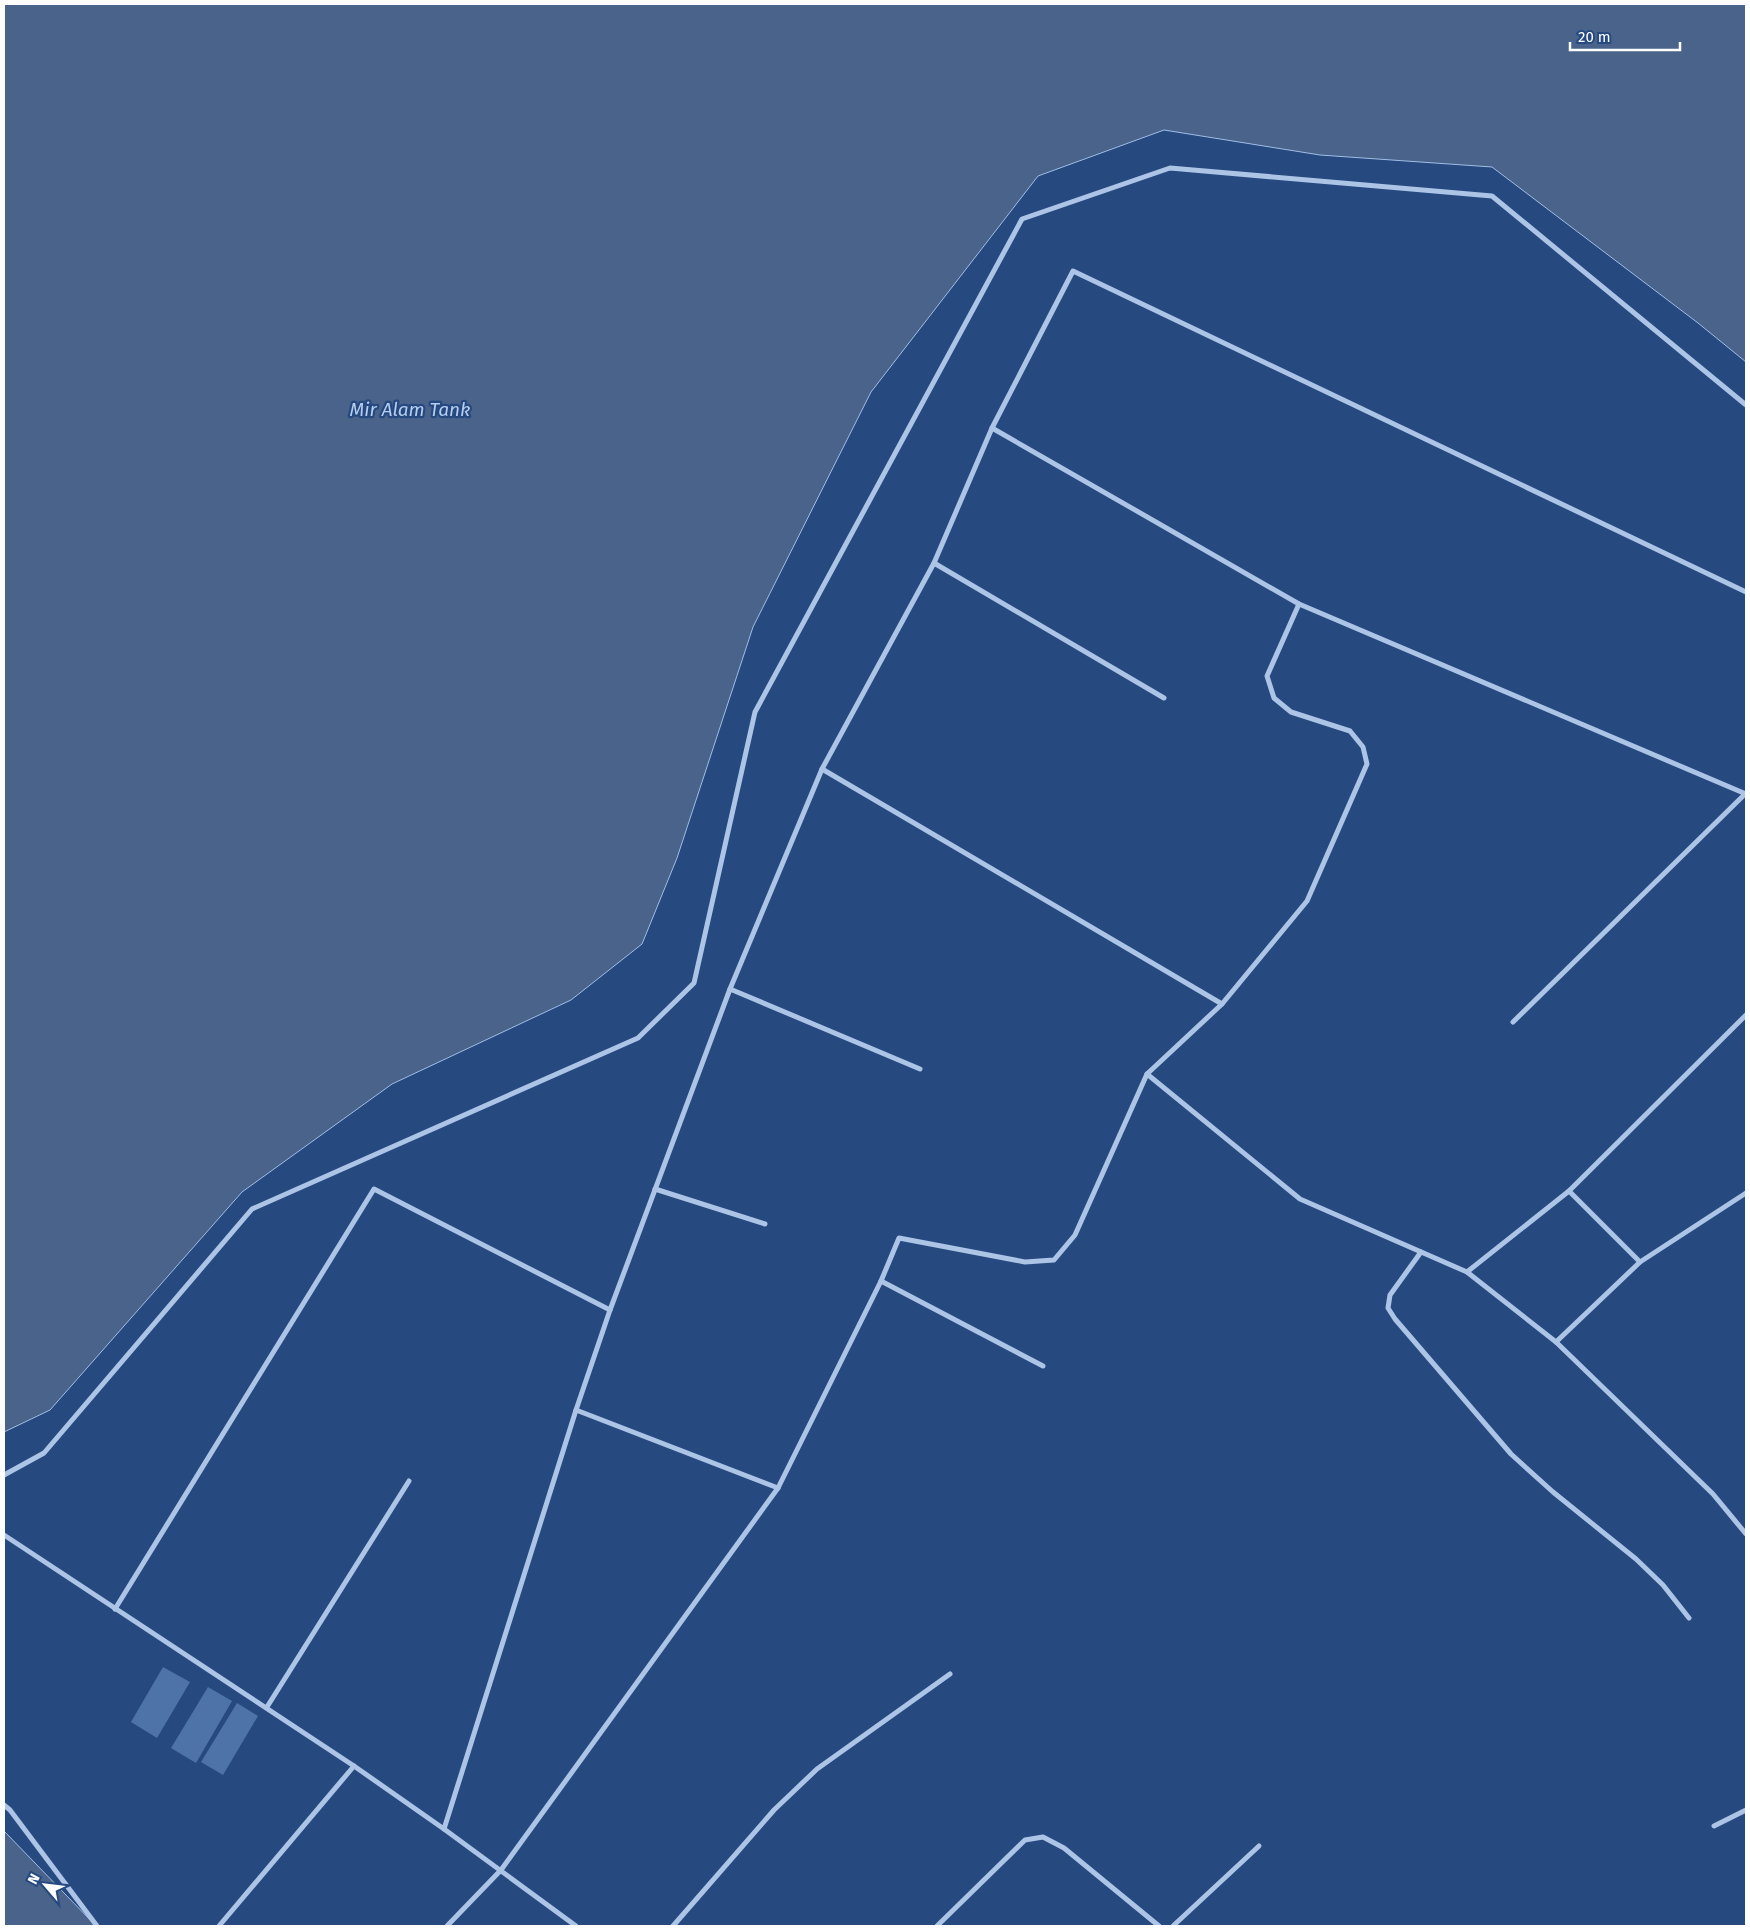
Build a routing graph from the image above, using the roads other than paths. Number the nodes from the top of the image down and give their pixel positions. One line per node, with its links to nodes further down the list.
1 (1746, 405): 27 (street)
2 (992, 428): 3 (street); 4 (street); 5 (street)
3 (934, 563): 6 (street); 7 (street)
4 (1746, 592)
5 (1299, 604): 8 (street); 10 (street)
6 (1164, 698)
7 (822, 769): 9 (street); 10 (street)
8 (1745, 795): 12 (street)
9 (730, 989): 13 (street); 15 (street)
10 (1222, 1004): 14 (street)
11 (1746, 1015): 16 (street)
12 (1513, 1022)
13 (920, 1069)
14 (1147, 1074): 19 (street); 22 (street)
15 (655, 1189): 18 (street); 23 (street)
16 (1569, 1191): 20 (street); 21 (street)
17 (1746, 1193): 20 (street)
18 (765, 1224)
19 (1421, 1252): 21 (street); 33 (street)
20 (1640, 1262): 24 (street)
21 (1467, 1272): 24 (street)
22 (881, 1281): 25 (street); 29 (street)
23 (610, 1310): 26 (street); 32 (street)
24 (1556, 1342): 30 (street)
25 (1043, 1366)
26 (576, 1410): 29 (street); 40 (street)
27 (4, 1475)
28 (409, 1481): 35 (street)
29 (778, 1488): 42 (street)
30 (1746, 1534)
31 (4, 1535): 32 (street)
32 (115, 1609): 35 (street)
33 (1689, 1618)
34 (950, 1674): 47 (street)
35 (267, 1708): 36 (street)
36 (354, 1766): 40 (street); 44 (street)
37 (4, 1805): 43 (street)
38 (1746, 1810): 39 (street)
39 (1714, 1826)
40 (444, 1829): 42 (street)
41 (1259, 1846): 50 (street)
42 (501, 1870): 45 (street); 46 (street)
43 (97, 1926)
44 (219, 1926)
45 (447, 1926)
46 (576, 1926)
47 (673, 1926)
48 (937, 1926): 49 (street)
49 (1159, 1926)
50 (1173, 1926)

